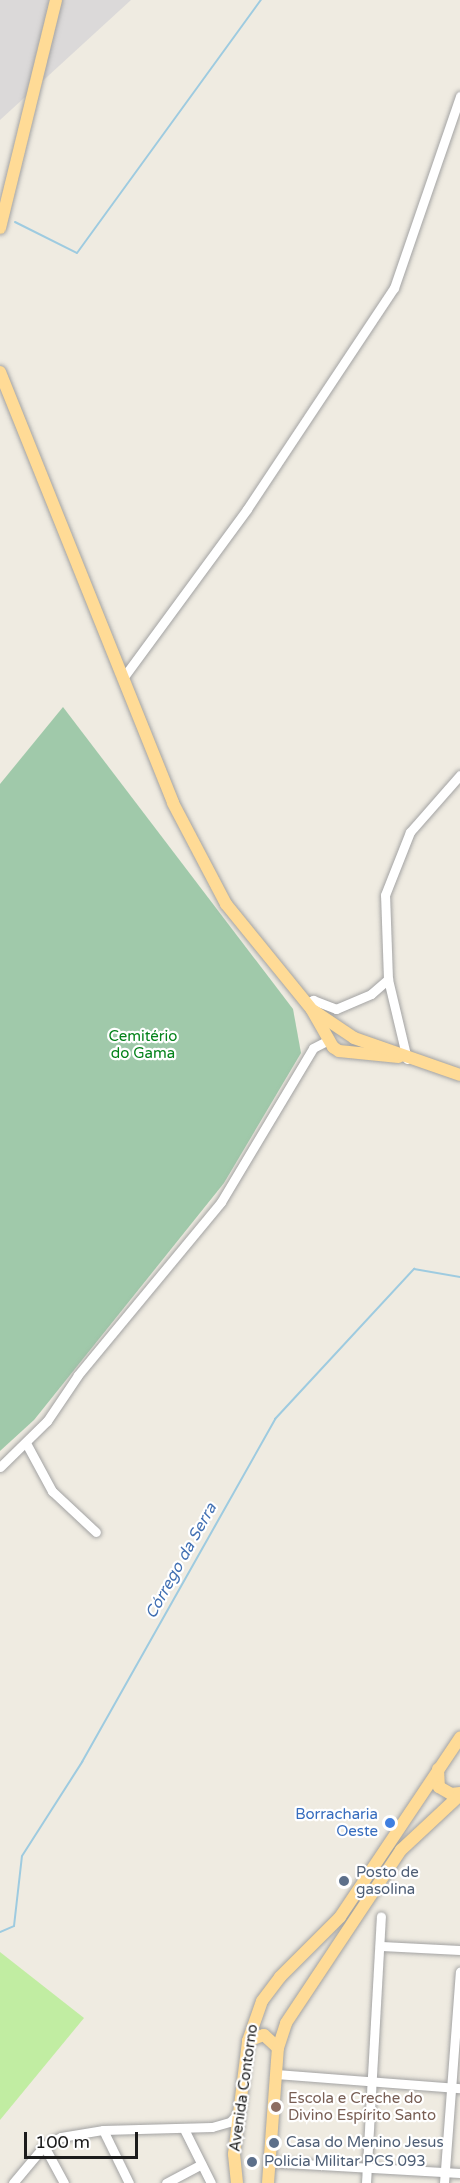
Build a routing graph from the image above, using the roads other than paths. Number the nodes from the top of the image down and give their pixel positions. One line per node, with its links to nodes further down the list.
1 (56, 0): 3 (main road)
2 (460, 96): 5 (street)
3 (0, 228)
4 (0, 372): 5 (main road)
5 (123, 678): 8 (main road)
6 (460, 775): 7 (street)
7 (388, 979): 8 (street); 13 (street)
8 (310, 1007): 9 (main road); 11 (main road)
9 (344, 1030): 10 (main road); 11 (main road)
10 (354, 1038): 12 (main road); 13 (main road)
11 (329, 1040): 12 (main road); 15 (street)
12 (346, 1052): 13 (main road)
13 (403, 1058): 14 (main road)
14 (460, 1076)
15 (26, 1443): 16 (street); 17 (street)
16 (0, 1467)
17 (96, 1532)
18 (460, 1738): 19 (main road, Avenida Contorno)
19 (438, 1768): 20 (main road); 21 (main road, Avenida Contorno)
20 (460, 1794): 22 (main road, Avenida Contorno)
21 (380, 1858): 22 (main road); 24 (main road, Avenida Contorno)
22 (382, 1879): 25 (main road, Avenida Contorno)
23 (381, 1916): 26 (street)
24 (337, 1922): 25 (main road); 30 (main road, Avenida Contorno)
25 (339, 1941): 31 (main road, Avenida Contorno)
26 (381, 1946): 27 (street); 33 (street)
27 (460, 1950)
28 (460, 1972): 29 (street)
29 (458, 2019): 34 (street)
30 (248, 2042): 31 (main road); 35 (main road, Avenida Contorno)
31 (278, 2048): 32 (main road, Avenida Contorno)
32 (276, 2074): 33 (street); 41 (main road, Avenida Contorno)
33 (372, 2080): 34 (street); 43 (street)
34 (456, 2087): 44 (street)
35 (239, 2112): 36 (street); 39 (main road, Avenida Contorno)
36 (212, 2127): 37 (street); 39 (street)
37 (184, 2129): 38 (street); 42 (street)
38 (103, 2130): 40 (street); 48 (street)
39 (236, 2139): 51 (main road, Avenida Contorno)
40 (44, 2146): 46 (street); 47 (street)
41 (268, 2162): 43 (street); 52 (main road, Avenida Contorno)
42 (201, 2164): 49 (street); 50 (street)
43 (367, 2168): 44 (street); 53 (street)
44 (445, 2172): 45 (street); 54 (street)
45 (460, 2174)
46 (13, 2183)
47 (64, 2183)
48 (129, 2183)
49 (166, 2183)
50 (211, 2183)
51 (237, 2183)
52 (268, 2183)
53 (366, 2183)
54 (444, 2183)

